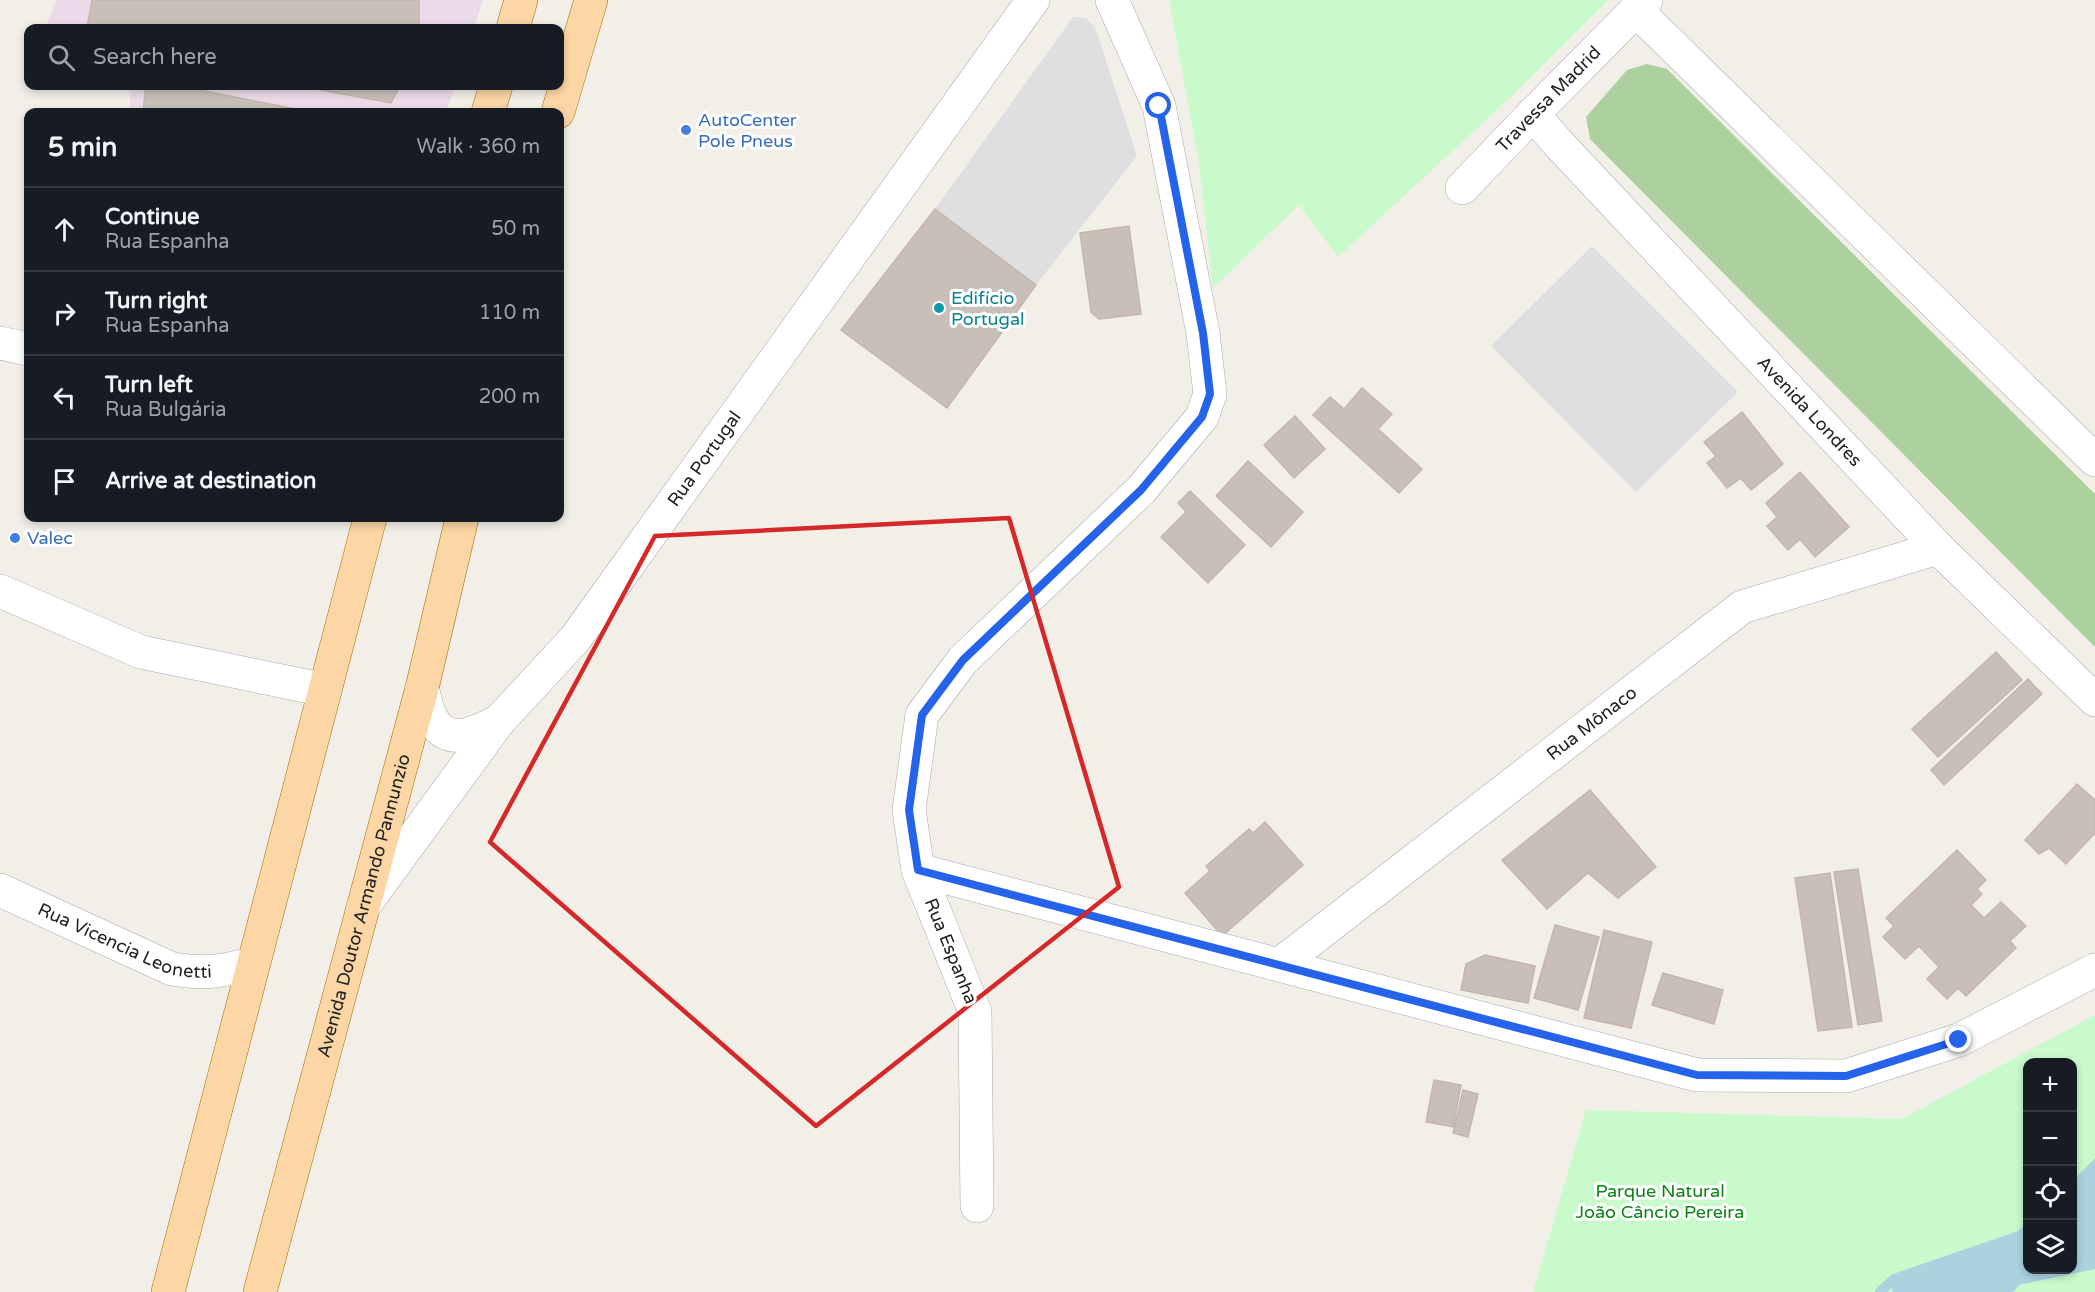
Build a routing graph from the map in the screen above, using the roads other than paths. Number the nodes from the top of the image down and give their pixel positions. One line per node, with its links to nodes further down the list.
1 (521, 0): 6 (main road)
2 (591, 0): 9 (main road)
3 (1033, 0): 22 (street, Rua Portugal)
4 (1112, 0): 23 (street, Rua Espanha)
5 (1641, 5): 10 (street, Travessa Madrid); 14 (street)
6 (514, 24)
7 (495, 90): 8 (main road)
8 (489, 108)
9 (559, 108)
10 (1533, 114): 11 (street, Travessa Madrid); 17 (street, Avenida Londres)
11 (1462, 188)
12 (0, 343): 13 (street)
13 (24, 348)
14 (2095, 459)
15 (369, 522): 20 (main road)
16 (461, 522): 19 (main road, Avenida Doutor Armando Pannunzio)
17 (1938, 548): 21 (street, Avenida Londres); 27 (street, Rua Mônaco)
18 (0, 591): 20 (street)
19 (422, 688): 22 (street); 25 (main road, Avenida Doutor Armando Pannunzio)
20 (325, 690): 26 (main road)
21 (2095, 700)
22 (500, 721): 25 (street, Rua Portugal)
23 (918, 870): 27 (street); 29 (street, Rua Espanha)
24 (0, 890): 26 (street, Rua Vicencia Leonetti)
25 (363, 907): 31 (main road, Avenida Doutor Armando Pannunzio)
26 (253, 963): 30 (main road)
27 (1280, 964): 28 (street)
28 (2095, 970)
29 (976, 1206)
30 (168, 1292)
31 (260, 1292)

